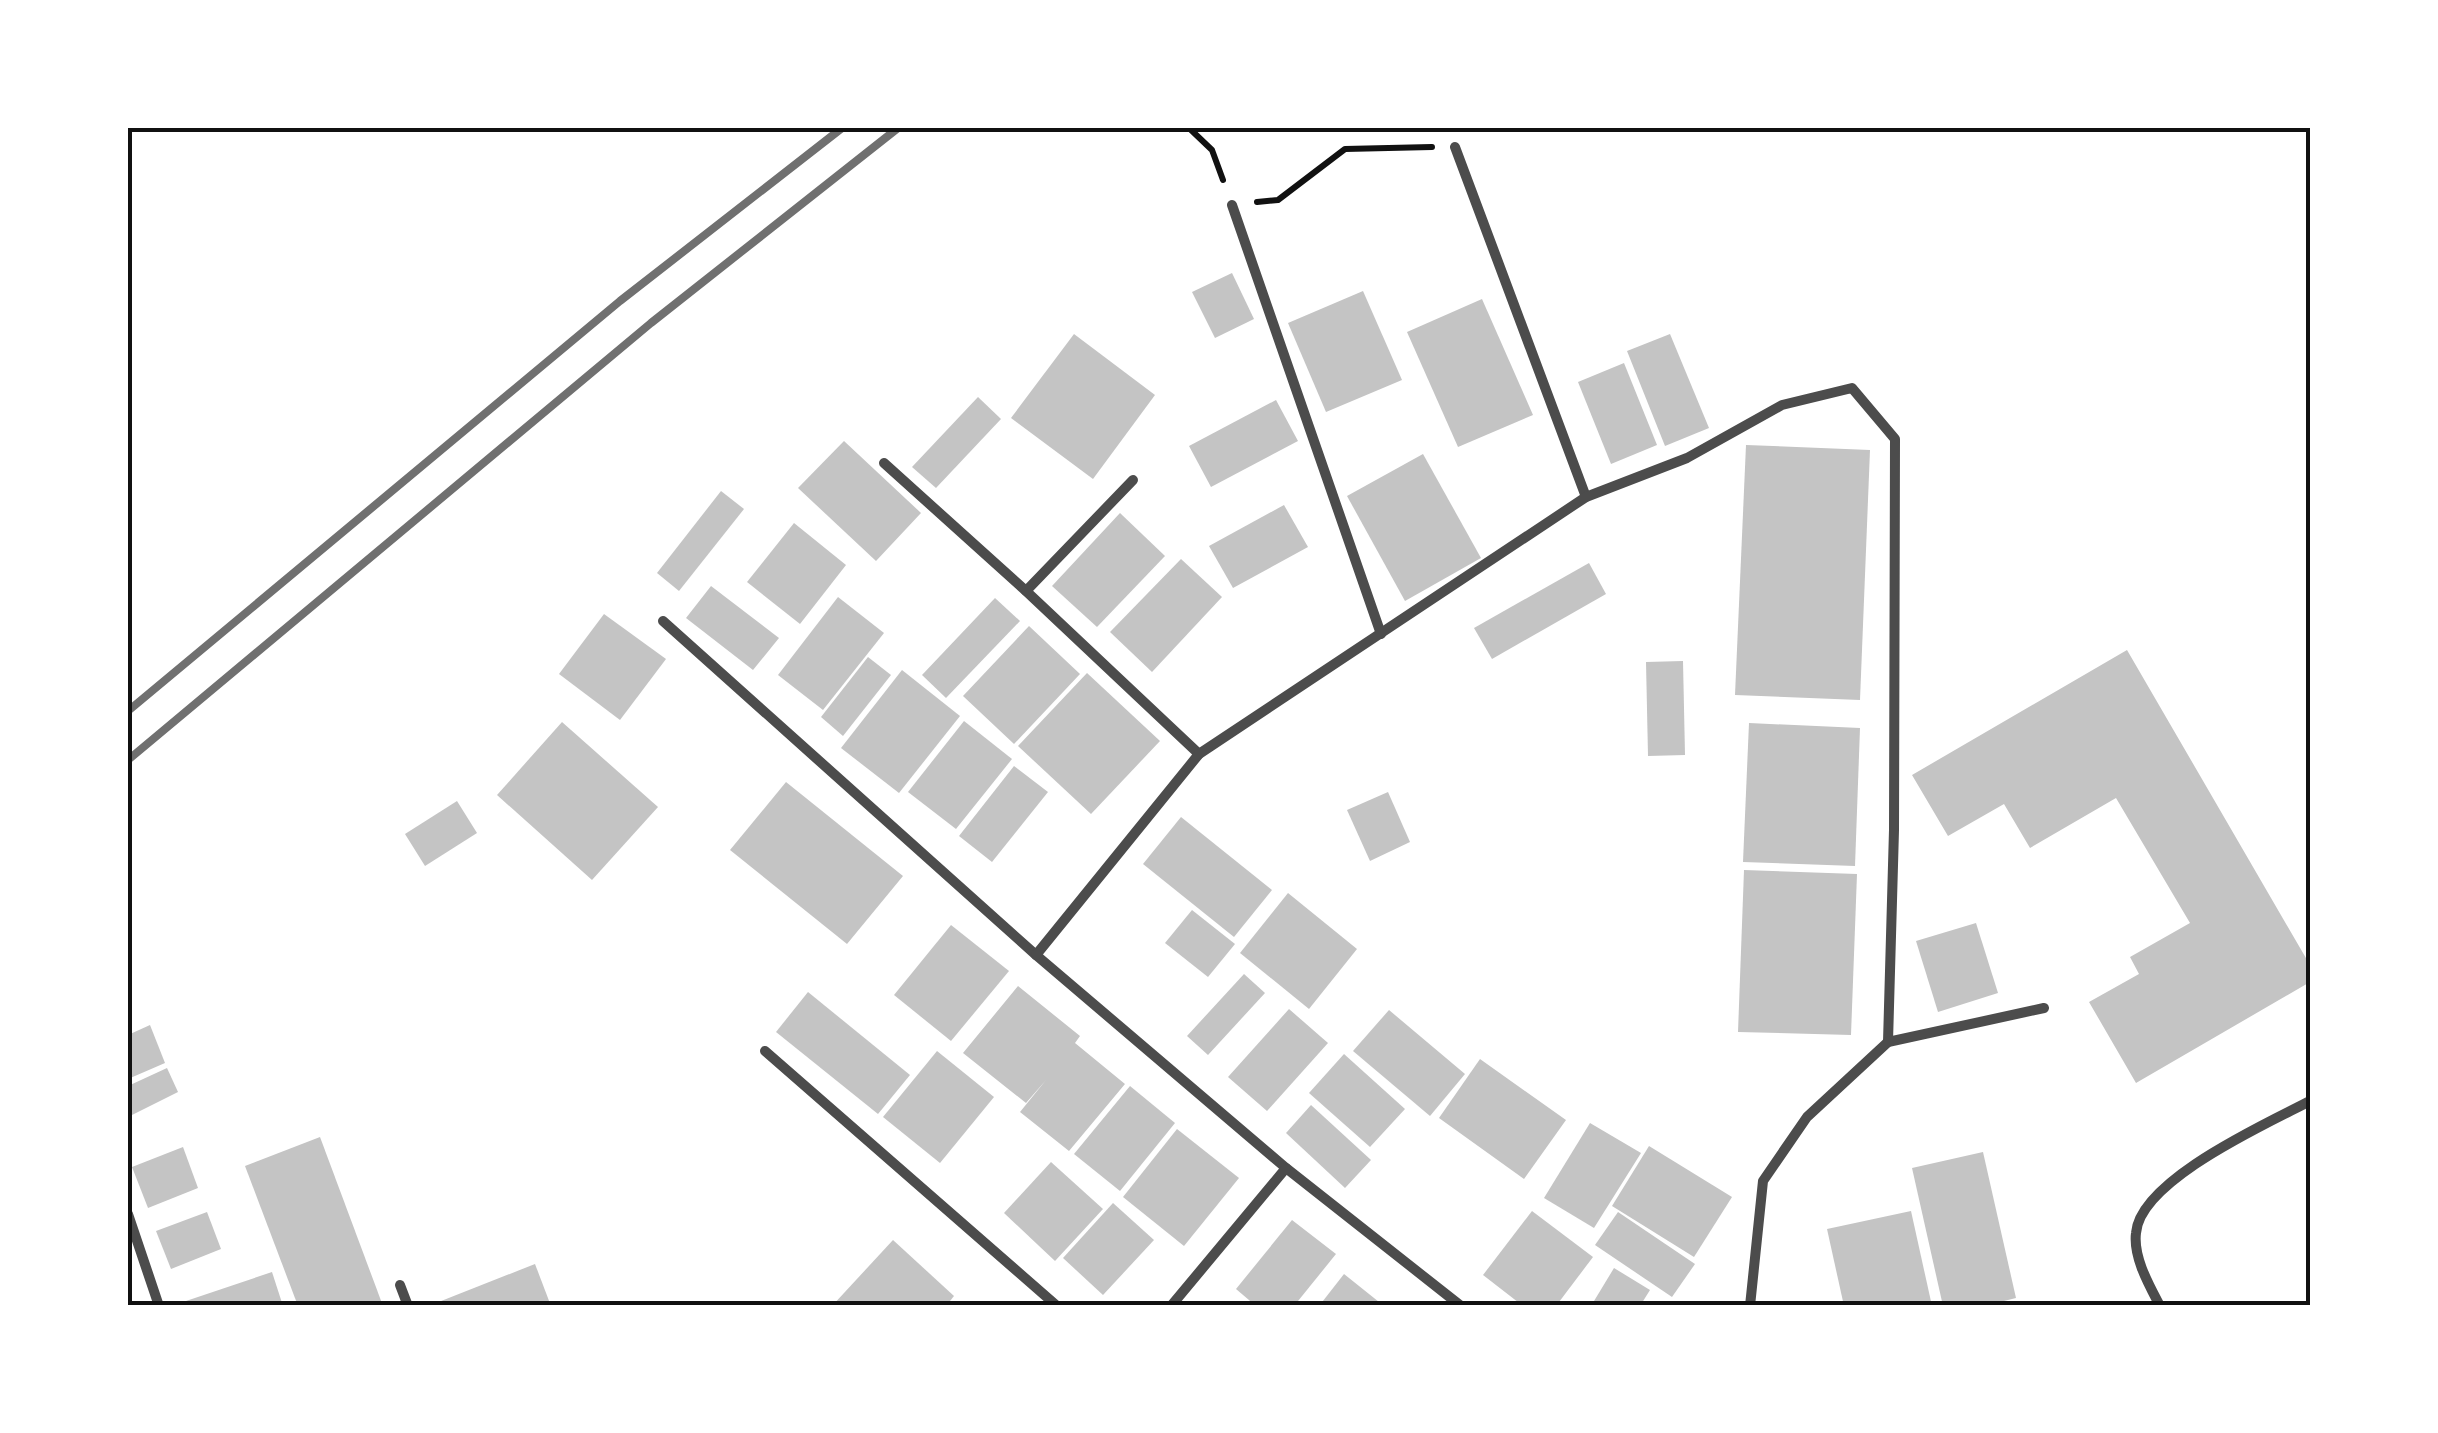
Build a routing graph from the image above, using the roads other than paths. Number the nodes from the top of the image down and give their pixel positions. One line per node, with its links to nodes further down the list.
1 (1456, 147): 5 (street)
2 (1232, 205): 8 (street)
3 (884, 463): 6 (street)
4 (1133, 480): 6 (street)
5 (1586, 497): 8 (street); 12 (street)
6 (1026, 590): 9 (street)
7 (662, 620): 10 (street)
8 (1380, 634): 9 (street)
9 (1199, 754): 10 (street)
10 (1036, 955): 15 (street)
11 (2044, 1008): 12 (street)
12 (1888, 1042): 23 (street)
13 (765, 1052): 20 (street)
14 (2310, 1101): 24 (street)
15 (1286, 1168): 21 (street); 22 (street)
16 (128, 1214): 18 (street)
17 (400, 1284): 19 (street)
18 (159, 1306)
19 (408, 1306)
20 (1057, 1306)
21 (1170, 1306)
22 (1461, 1306)
23 (1750, 1306)
24 (2160, 1306)

